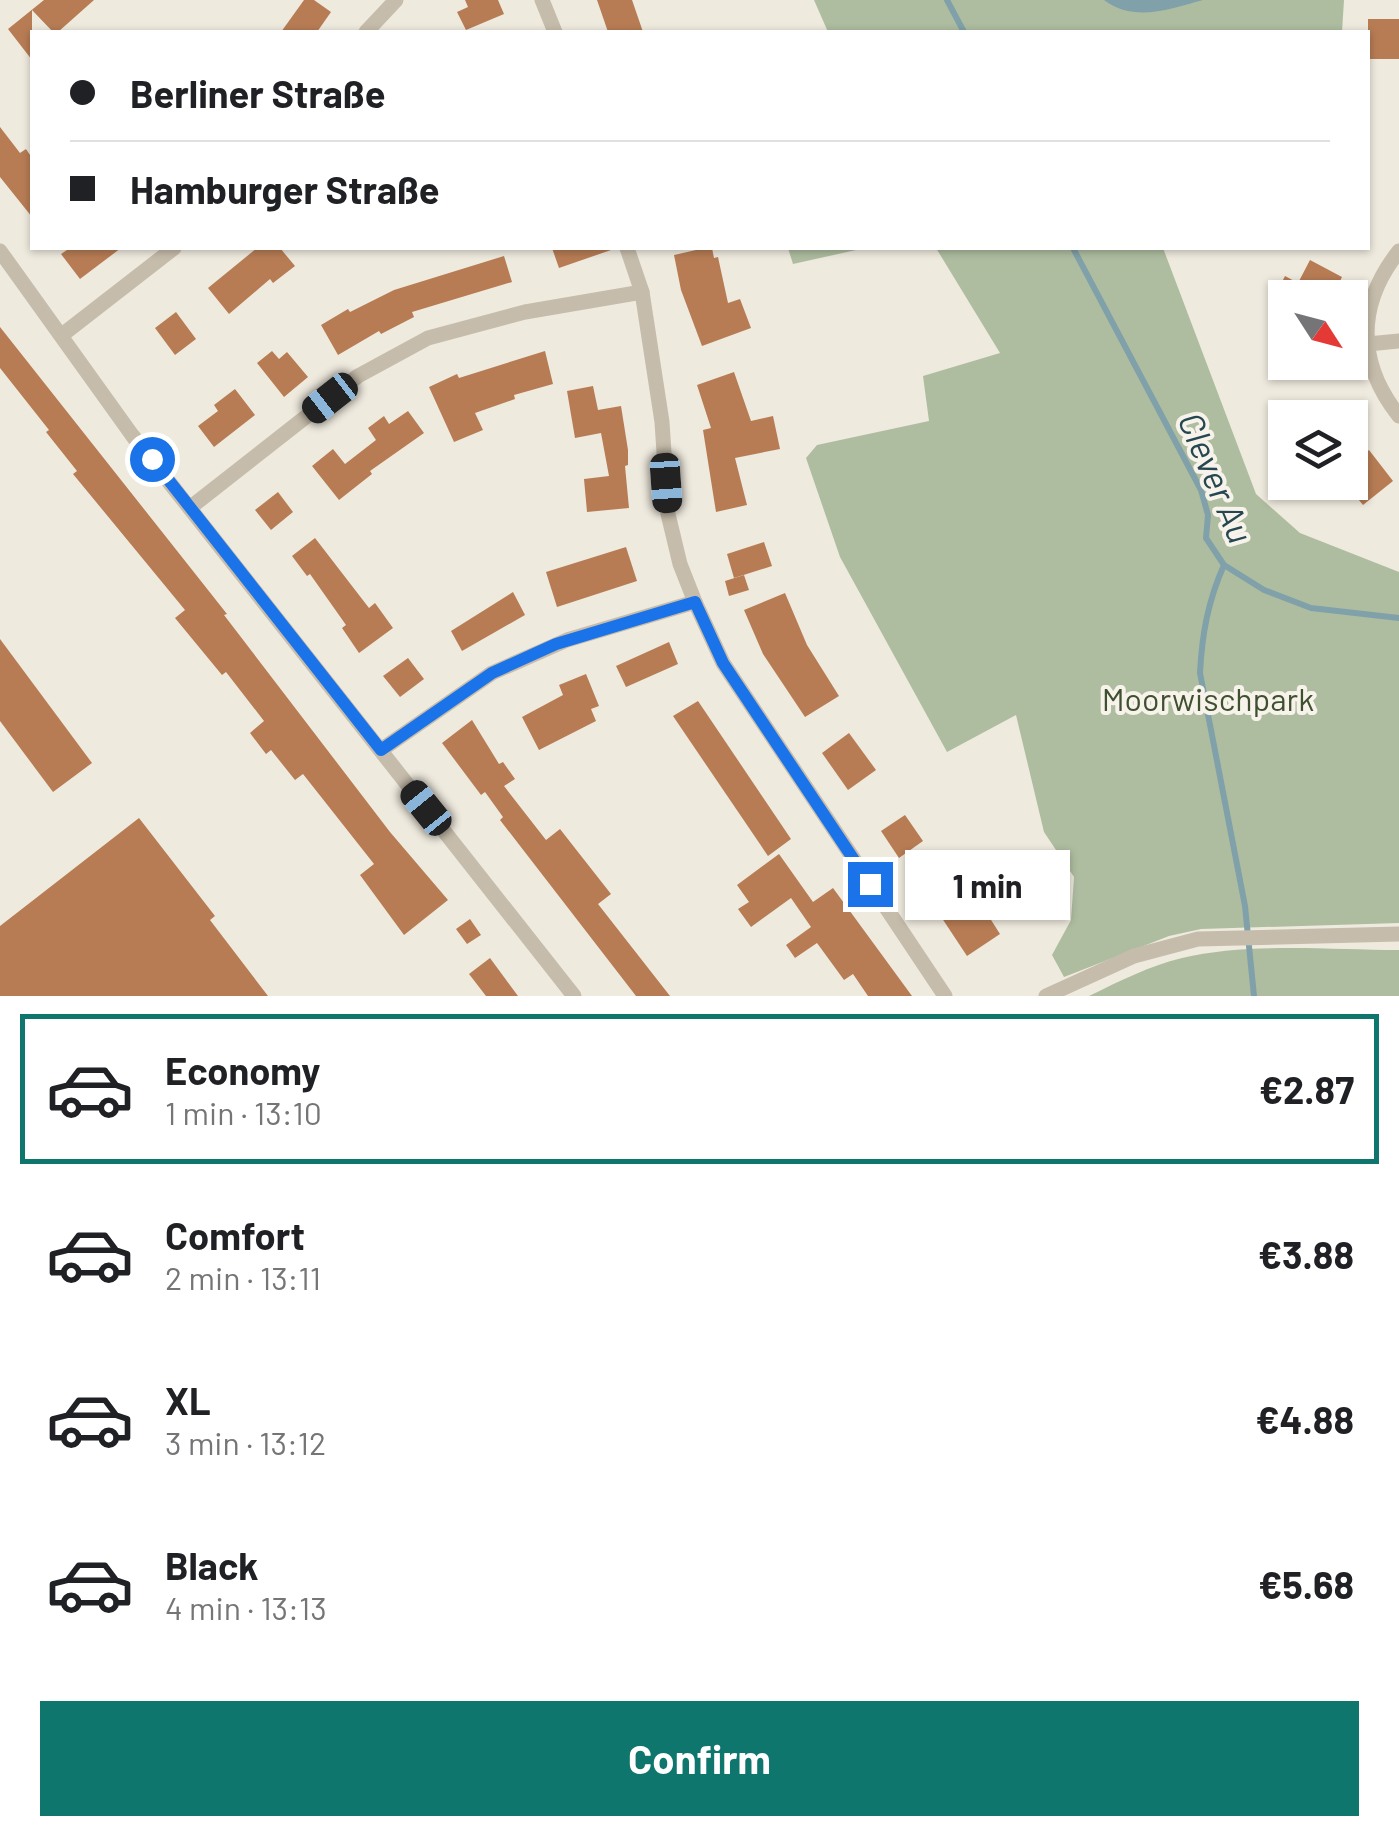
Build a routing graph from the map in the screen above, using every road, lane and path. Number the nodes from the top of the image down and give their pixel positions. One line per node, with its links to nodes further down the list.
1 (396, 0): 3 (street)
2 (542, 0): 4 (street)
3 (368, 30)
4 (554, 30)
5 (171, 250): 11 (street)
6 (628, 250): 9 (street)
7 (0, 251): 11 (street)
8 (1399, 252): 10 (street)
9 (642, 292): 15 (street); 16 (street)
10 (1368, 307)
11 (62, 335): 15 (street)
12 (1399, 342): 13 (street)
13 (1368, 344): 14 (street)
14 (1399, 416)
15 (191, 508): 17 (street)
16 (695, 602): 17 (street); 20 (street)
17 (381, 750): 19 (street)
18 (1399, 934): 21 (street)
19 (574, 996)
20 (945, 996)
21 (1046, 996)

